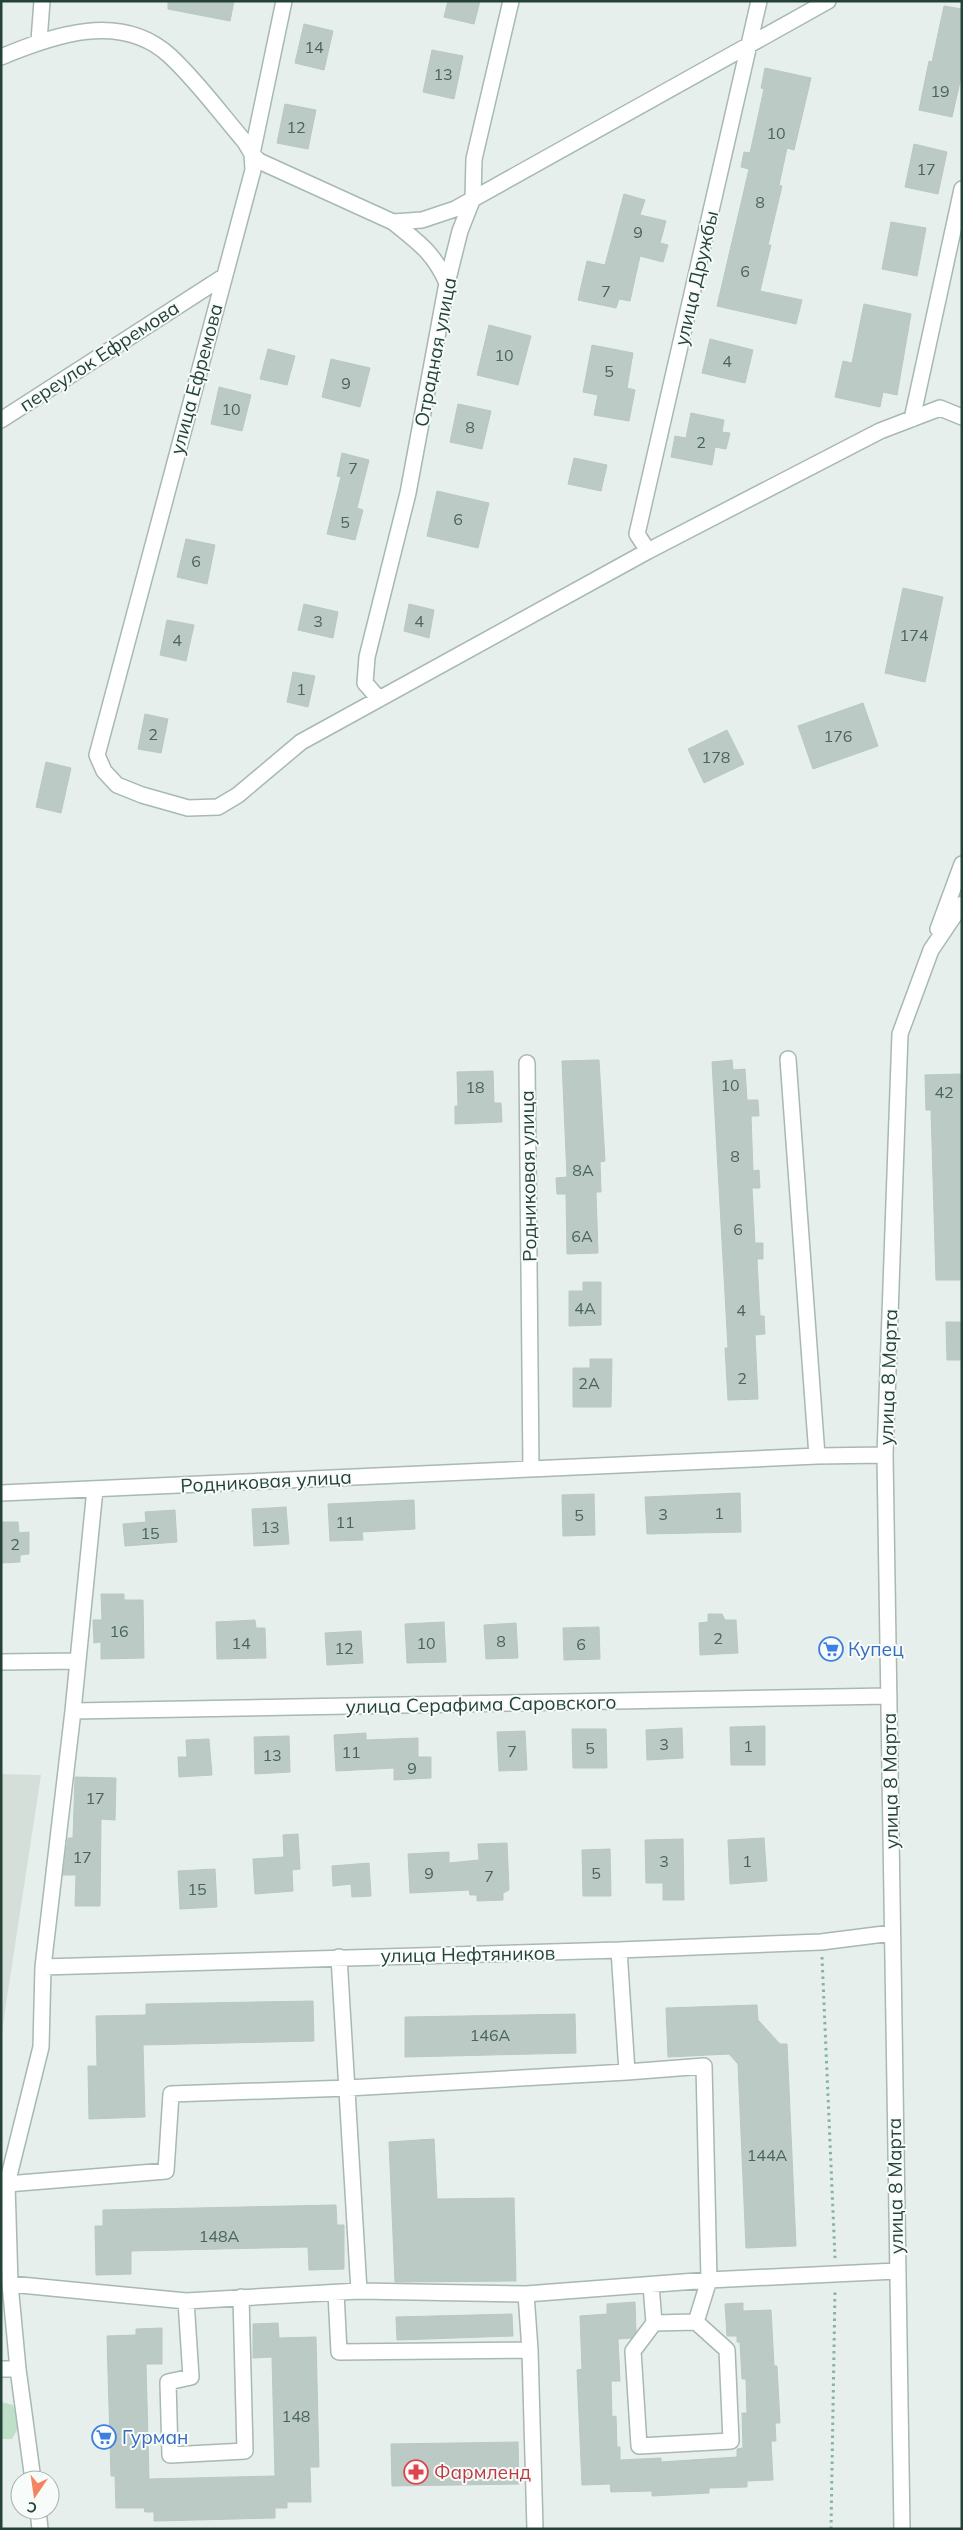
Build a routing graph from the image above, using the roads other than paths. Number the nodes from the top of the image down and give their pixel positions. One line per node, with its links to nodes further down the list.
1 (42, 1): 6 (street)
2 (284, 1): 9 (street, улица Ефремова)
3 (511, 1): 11 (street, Отрадная улица)
4 (759, 1): 7 (street, улица Дружбы)
5 (828, 1): 7 (street)
6 (39, 41): 8 (street); 9 (street)
7 (749, 44): 11 (street); 18 (street, улица Дружбы)
8 (1, 57)
9 (252, 154): 12 (street); 13 (street, улица Ефремова)
10 (962, 188): 16 (street)
11 (473, 198): 12 (street); 14 (street, Отрадная улица)
12 (393, 222): 14 (street)
13 (223, 277): 17 (street, переулок Ефремова); 19 (street, улица Ефремова)
14 (447, 283): 19 (street, Отрадная улица)
15 (962, 416): 16 (street)
16 (912, 419): 18 (street)
17 (1, 420)
18 (648, 551): 19 (street)
19 (379, 699)
20 (962, 864): 22 (street)
21 (962, 904): 22 (street)
22 (931, 950): 26 (street, улица 8 Марта)
23 (788, 1059): 25 (street)
24 (526, 1063): 27 (street, Родниковая улица)
25 (817, 1456): 26 (street, Родниковая улица); 27 (street, Родниковая улица)
26 (885, 1456): 32 (street, улица 8 Марта)
27 (531, 1469): 28 (street, Родниковая улица)
28 (95, 1489): 29 (street, Родниковая улица); 30 (street)
29 (1, 1493)
30 (78, 1661): 31 (street); 33 (street)
31 (1, 1662)
32 (889, 1696): 33 (street, улица Серафима Саровского); 34 (street, улица 8 Марта)
33 (73, 1711): 37 (street)
34 (892, 1933): 35 (street, улица Нефтяников); 41 (street, улица 8 Марта)
35 (619, 1950): 36 (street, улица Нефтяников); 38 (street)
36 (340, 1957): 37 (street, улица Нефтяников); 39 (street)
37 (43, 1967): 40 (street)
38 (627, 2072): 39 (street); 42 (street)
39 (348, 2088): 40 (street); 45 (street)
40 (6, 2184): 43 (street)
41 (896, 2271): 42 (street); 57 (street, улица 8 Марта)
42 (708, 2280): 44 (street); 50 (street)
43 (10, 2284): 49 (street); 54 (street)
44 (651, 2286): 47 (street); 51 (street)
45 (359, 2291): 46 (street); 47 (street)
46 (336, 2293): 48 (street); 52 (street)
47 (526, 2294): 52 (street)
48 (241, 2297): 49 (street); 49 (street)
49 (186, 2301)
50 (696, 2322): 51 (street); 51 (street)
51 (654, 2323)
52 (530, 2350): 56 (street)
53 (1, 2369): 54 (street)
54 (18, 2369): 55 (street)
55 (32, 2470)
56 (535, 2529)
57 (902, 2529)

